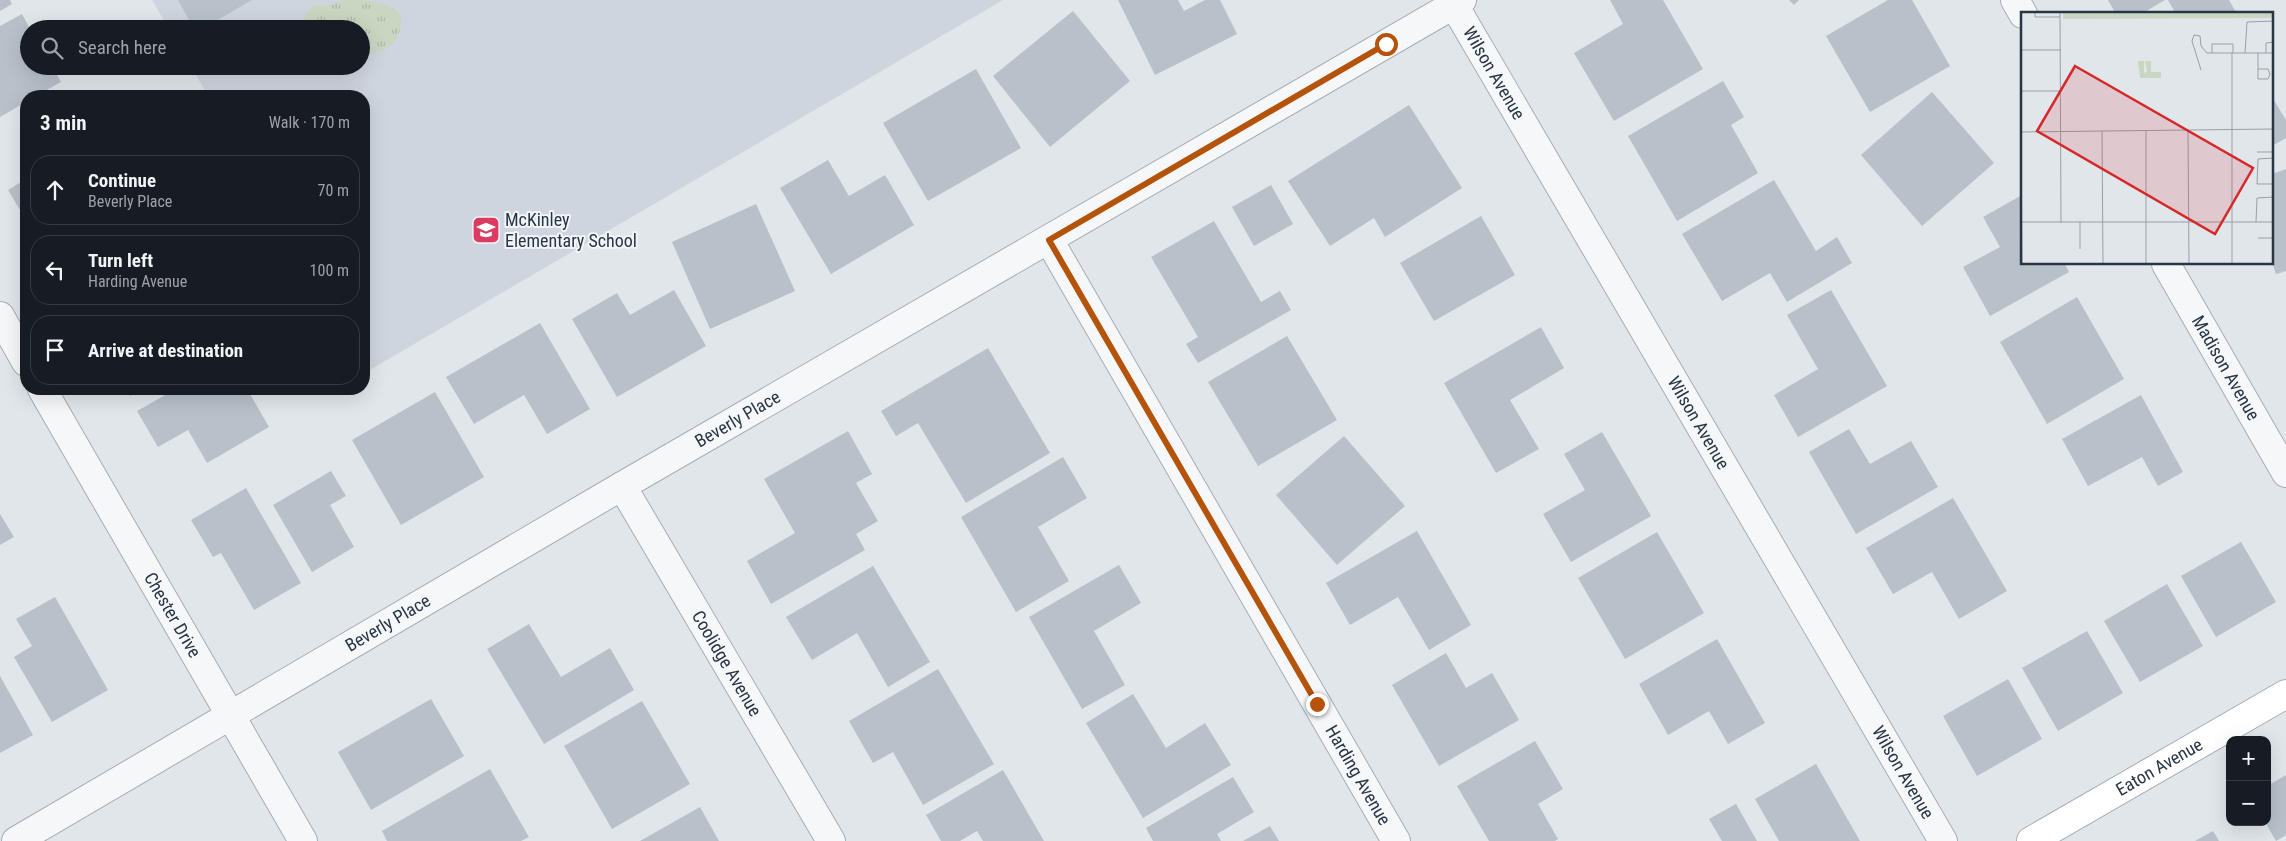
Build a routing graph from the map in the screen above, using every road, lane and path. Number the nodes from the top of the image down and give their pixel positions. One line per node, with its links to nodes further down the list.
1 (2015, 0): 3 (street)
2 (1458, 2): 4 (street, Beverly Place); 17 (street, Wilson Avenue)
3 (2022, 12)
4 (1049, 240): 10 (street, Beverly Place); 16 (street, Harding Avenue)
5 (2167, 265): 9 (street, Madison Avenue)
6 (1, 320): 7 (street)
7 (20, 352)
8 (45, 395): 12 (street, Chester Drive)
9 (2286, 473)
10 (622, 486): 12 (street, Beverly Place); 15 (street, Coolidge Avenue)
11 (2286, 694): 18 (street, Eaton Avenue)
12 (231, 717): 13 (street, Beverly Place); 14 (street, Chester Drive)
13 (16, 841)
14 (303, 841)
15 (831, 841)
16 (1396, 841)
17 (1943, 841)
18 (2031, 841)

